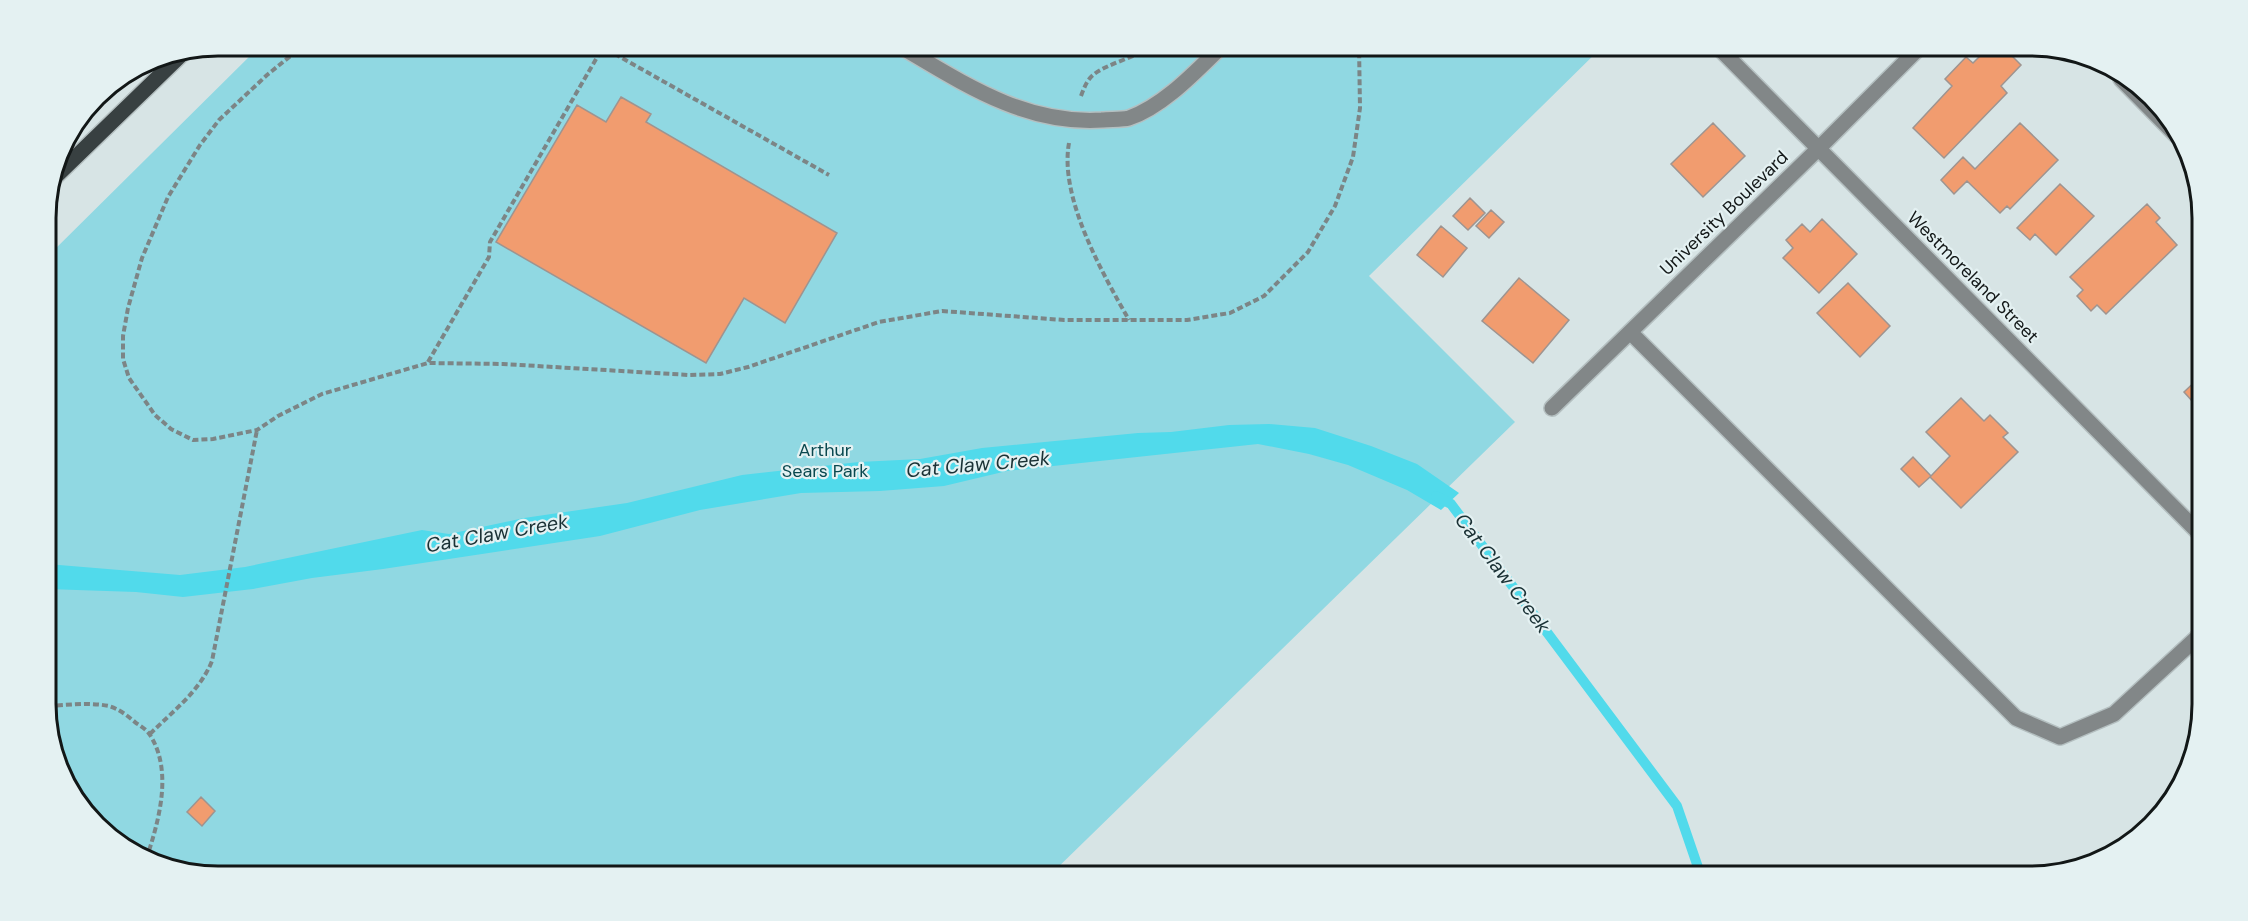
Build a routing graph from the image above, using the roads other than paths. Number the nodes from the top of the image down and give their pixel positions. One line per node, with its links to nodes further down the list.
1 (917, 56): 2 (street)
2 (1212, 56)
3 (1727, 56): 6 (street, Westmoreland Street)
4 (1911, 56): 6 (street, University Boulevard)
5 (174, 61): 7 (main road)
6 (1818, 149): 8 (street, University Boulevard); 10 (street, Westmoreland Street)
7 (64, 169)
8 (1630, 332): 9 (street, University Boulevard); 11 (street)
9 (1552, 408)
10 (2192, 526)
11 (2192, 642)

